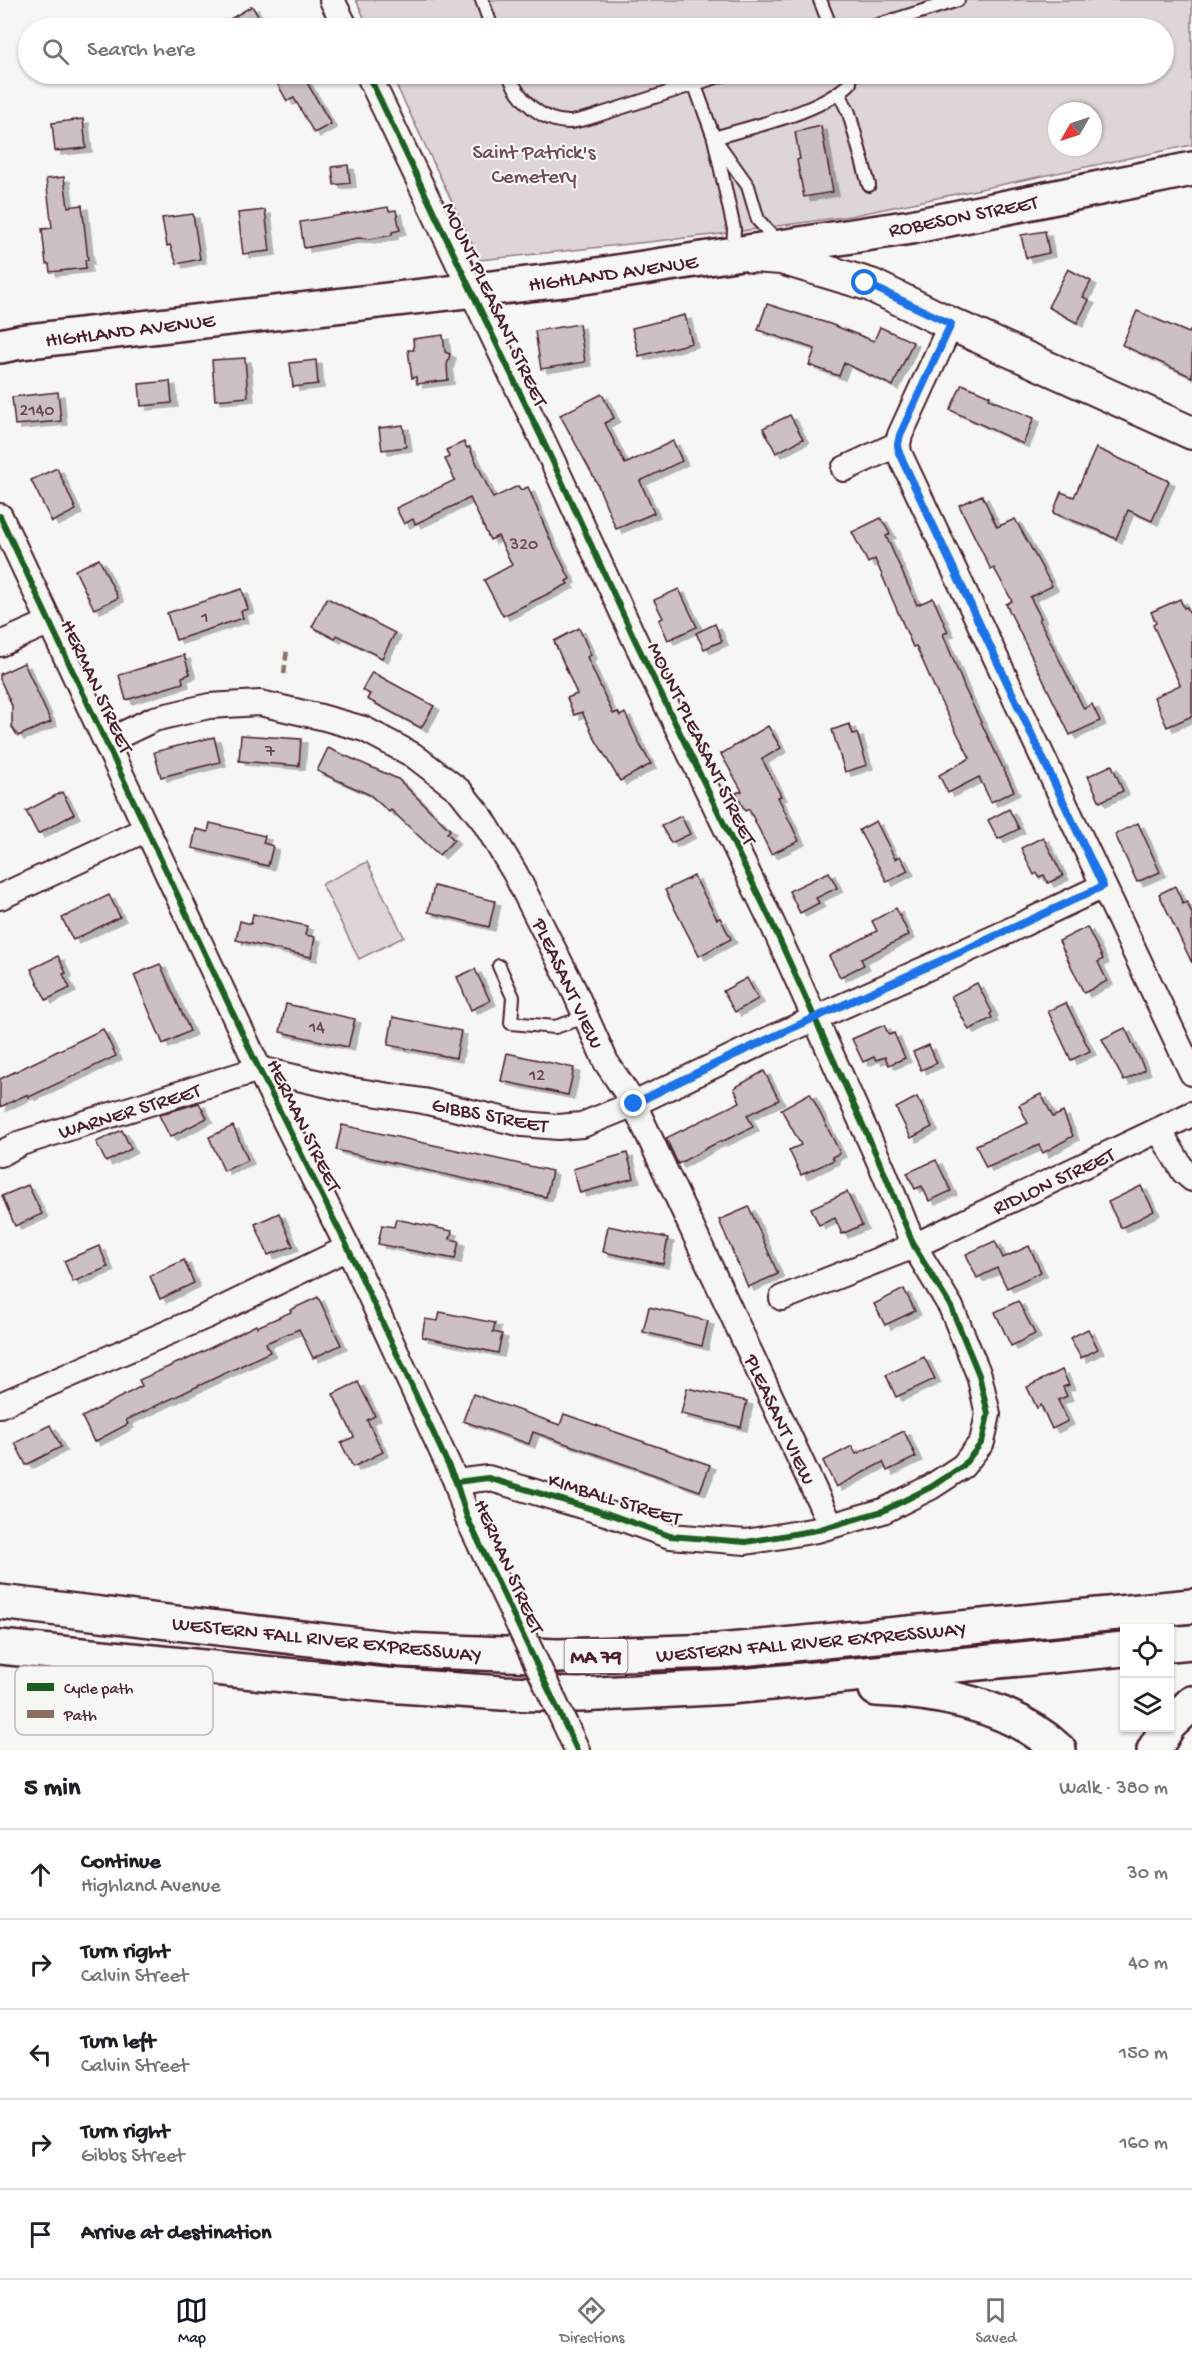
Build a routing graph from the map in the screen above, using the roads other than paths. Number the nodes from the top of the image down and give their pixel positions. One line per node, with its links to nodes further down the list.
1 (333, 0): 5 (street)
2 (482, 0): 6 (lane)
3 (820, 0): 7 (lane)
4 (958, 0): 8 (lane)
5 (341, 18)
6 (488, 18)
7 (827, 18)
8 (900, 18)
9 (373, 84): 20 (street, MOUNT PLEASANT STREET)
10 (512, 84): 11 (lane)
11 (691, 84)
12 (694, 84): 15 (lane)
13 (849, 84): 14 (lane)
14 (839, 93): 15 (lane); 17 (lane)
15 (714, 138): 18 (lane); 19 (lane)
16 (1192, 169): 18 (main road, ROBESON STREET)
17 (869, 185)
18 (783, 247): 19 (main road, ROBESON STREET)
19 (733, 254): 20 (main road, HIGHLAND AVENUE); 21 (street, HIGHLAND AVENUE)
20 (470, 291): 22 (main road, HIGHLAND AVENUE); 35 (street, MOUNT PLEASANT STREET)
21 (951, 324): 23 (street, HIGHLAND AVENUE); 24 (street)
22 (0, 346)
23 (1192, 433)
24 (898, 444): 25 (street); 31 (street)
25 (844, 469)
26 (0, 516): 27 (street, HERMAN STREET)
27 (50, 622): 28 (street); 29 (street, HERMAN STREET)
28 (0, 644)
29 (106, 742): 30 (street, HERMAN STREET); 34 (street, PLEASANT VIEW)
30 (147, 829): 32 (street); 36 (street, HERMAN STREET)
31 (1103, 886): 35 (street, GIBBS STREET); 37 (street)
32 (0, 897)
33 (499, 966): 34 (lane)
34 (586, 1017): 38 (street, PLEASANT VIEW)
35 (815, 1018): 38 (street, GIBBS STREET); 43 (street, MOUNT PLEASANT STREET)
36 (259, 1070): 38 (street, GIBBS STREET); 41 (street, WARNER STREET); 44 (street, HERMAN STREET)
37 (1192, 1073)
38 (634, 1104): 49 (street, PLEASANT VIEW)
39 (1192, 1114): 40 (street, RIDLON STREET)
40 (1160, 1130): 42 (street); 43 (street, RIDLON STREET)
41 (0, 1154)
42 (1192, 1179)
43 (914, 1246): 45 (street, RIDLON STREET); 47 (street, MOUNT PLEASANT STREET)
44 (348, 1248): 46 (street); 48 (street, HERMAN STREET)
45 (782, 1298)
46 (0, 1405)
47 (984, 1434): 49 (street, KIMBALL STREET)
48 (456, 1482): 49 (street, KIMBALL STREET); 62 (street, HERMAN STREET, bridge)
49 (831, 1526)
50 (0, 1602): 51 (main road, WESTERN FALL RIVER EXPRESSWAY / MA 79)
51 (1192, 1606)
52 (1192, 1642): 53 (main road)
53 (1174, 1644)
54 (0, 1647): 56 (main road, WESTERN FALL RIVER EXPRESSWAY / MA 79)
55 (1120, 1649): 58 (main road, WESTERN FALL RIVER EXPRESSWAY / MA 79)
56 (194, 1666)
57 (213, 1668): 58 (main road, WESTERN FALL RIVER EXPRESSWAY / MA 79)
58 (730, 1687): 63 (main road)
59 (1192, 1703): 60 (main road)
60 (1174, 1720)
61 (1165, 1732): 64 (main road)
62 (577, 1750)
63 (1059, 1750)
64 (1154, 1750)

